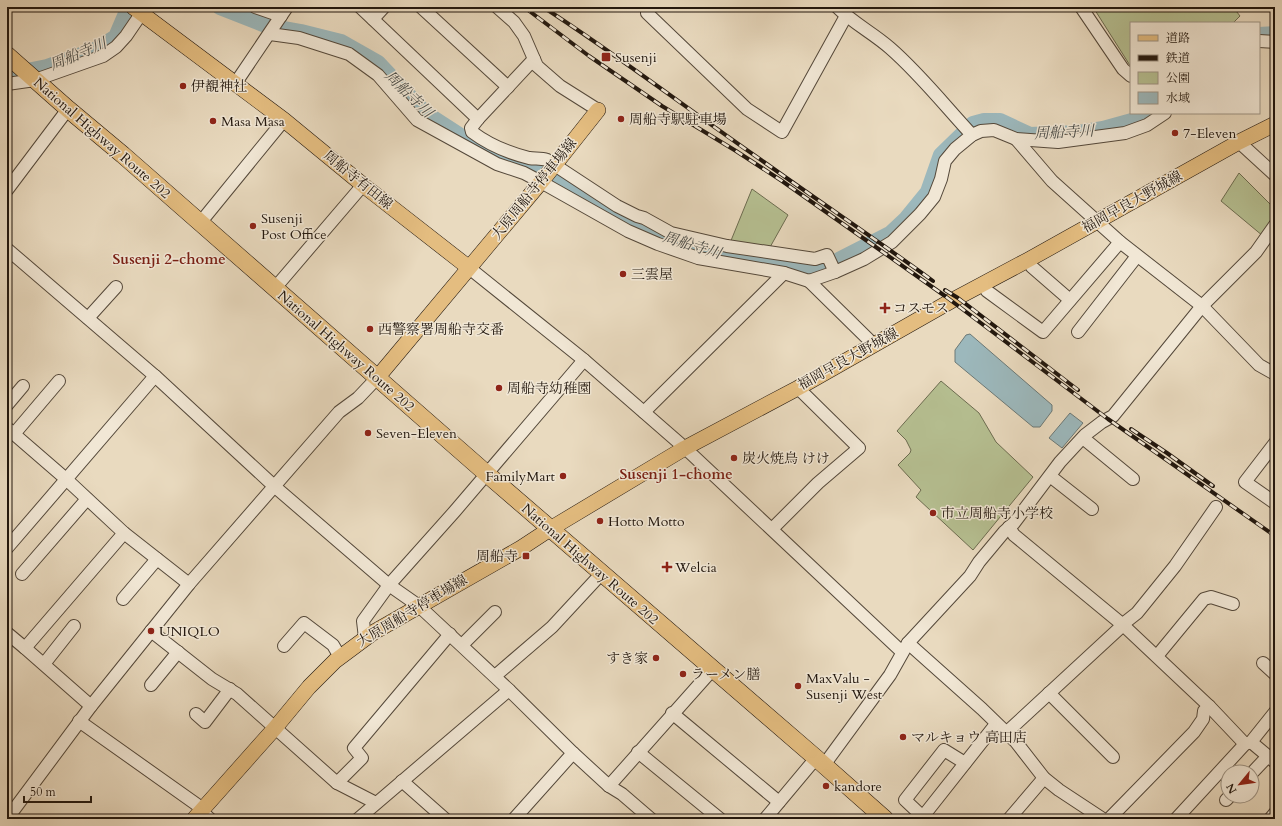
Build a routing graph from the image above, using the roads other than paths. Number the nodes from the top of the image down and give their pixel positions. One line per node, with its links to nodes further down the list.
1 (255, 7): 10 (street)
2 (360, 7): 12 (street)
3 (384, 7): 12 (street)
4 (421, 7): 22 (street)
5 (497, 7): 17 (street)
6 (648, 7): 11 (street)
7 (837, 7): 11 (street)
8 (1081, 7): 18 (street)
9 (137, 10): 19 (street); 21 (main road, 周船寺有田線)
10 (282, 15): 13 (street)
11 (846, 16): 29 (street)
12 (373, 19): 26 (street)
13 (270, 34): 21 (street); 34 (street)
14 (1260, 41): 15 (street)
15 (1275, 42)
16 (10, 58): 19 (highway, National Highway Route 202)
17 (534, 59): 22 (street); 24 (street)
18 (1130, 75)
19 (32, 77): 20 (street); 23 (highway, National Highway Route 202)
20 (7, 84)
21 (235, 84): 27 (main road, 周船寺有田線)
22 (508, 87): 26 (street)
23 (68, 109): 36 (street); 38 (highway, National Highway Route 202)
24 (598, 110): 32 (main road, 大原周船寺停車場線)
25 (1164, 114): 30 (street)
26 (478, 119): 32 (street)
27 (284, 120): 35 (main road, 周船寺有田線); 38 (street)
28 (1275, 124): 31 (main road, 福岡早良大野城線)
29 (972, 135): 30 (street); 44 (street)
30 (1016, 139): 37 (street)
31 (1239, 142): 33 (street); 37 (main road, 福岡早良大野城線)
32 (554, 165): 34 (main road, 大原周船寺停車場線); 44 (street)
33 (1275, 175)
34 (542, 180): 45 (main road, 大原周船寺停車場線); 46 (street)
35 (363, 185): 45 (main road, 周船寺有田線); 50 (street)
36 (7, 190)
37 (1097, 221): 40 (street); 43 (main road, 福岡早良大野城線)
38 (200, 223): 50 (highway, National Highway Route 202)
39 (1275, 225): 52 (street)
40 (1120, 242): 42 (street); 51 (street)
41 (7, 249): 53 (street)
42 (1137, 256): 52 (street); 54 (street)
43 (1028, 260): 48 (main road, 福岡早良大野城線); 51 (street)
44 (832, 266): 47 (street)
45 (468, 267): 56 (street); 59 (main road)
46 (784, 273): 47 (street); 64 (street)
47 (809, 281): 55 (street)
48 (982, 284): 51 (street); 55 (main road, 福岡早良大野城線)
49 (116, 287): 53 (street)
50 (275, 288): 59 (highway, National Highway Route 202)
51 (1070, 300)
52 (1202, 306): 57 (street); 66 (street)
53 (88, 318): 58 (street)
54 (1078, 332)
55 (872, 345): 62 (main road, 福岡早良大野城線)
56 (584, 360): 64 (street); 69 (street)
57 (1275, 374)
58 (155, 376): 71 (street); 73 (street)
59 (377, 378): 69 (highway, National Highway Route 202); 73 (street)
60 (59, 381): 65 (street)
61 (23, 386): 63 (street)
62 (798, 388): 68 (main road, 福岡早良大野城線); 80 (street)
63 (7, 405)
64 (644, 412): 68 (street)
65 (10, 431): 71 (street)
66 (1083, 438): 70 (street); 72 (street)
67 (1275, 443): 75 (street)
68 (685, 448): 79 (main road, 福岡早良大野城線); 80 (street)
69 (487, 474): 79 (highway, National Highway Route 202); 87 (street)
70 (1050, 476): 77 (street); 78 (street)
71 (66, 479): 74 (street); 82 (street)
72 (1133, 479)
73 (274, 486): 86 (street); 87 (street)
74 (87, 499): 81 (street); 85 (street)
75 (1275, 503)
76 (1216, 507): 92 (street)
77 (1092, 510)
78 (1009, 527): 92 (street); 101 (street)
79 (550, 529): 84 (highway, National Highway Route 202); 90 (main road, 大原周船寺停車場線)
80 (772, 529): 101 (street)
81 (124, 533): 83 (street); 100 (street)
82 (7, 548)
83 (157, 559): 86 (street); 88 (street)
84 (602, 573): 107 (highway, National Highway Route 202); 109 (street)
85 (22, 574)
86 (189, 584): 94 (street)
87 (389, 585): 90 (street); 97 (street)
88 (123, 599)
89 (1233, 604): 103 (street)
90 (419, 606): 96 (street); 97 (main road, 大原周船寺停車場線)
91 (495, 612): 98 (street)
92 (1123, 624): 103 (street); 113 (street)
93 (74, 626): 106 (street)
94 (151, 631): 102 (street); 114 (street)
95 (7, 633): 100 (street)
96 (450, 634): 98 (street); 133 (street)
97 (365, 638): 104 (main road, 大原周船寺停車場線)
98 (462, 645): 109 (street)
99 (284, 646): 104 (street)
100 (25, 648): 106 (street)
101 (905, 648): 120 (street); 128 (street)
102 (178, 652): 110 (street); 111 (street)
103 (1156, 656): 115 (street)
104 (340, 657): 121 (main road, 大原周船寺停車場線)
105 (1263, 663): 108 (street)
106 (44, 664): 114 (street)
107 (712, 668): 117 (street); 128 (highway, National Highway Route 202)
108 (1275, 674)
109 (495, 676): 112 (street)
110 (151, 685)
111 (230, 689): 118 (street); 121 (street)
112 (509, 690): 125 (street); 132 (street)
113 (1049, 693): 122 (street); 126 (street)
114 (91, 706): 119 (street)
115 (1209, 706): 123 (street); 150 (street)
116 (1275, 712): 123 (street)
117 (672, 713): 124 (street); 135 (street)
118 (196, 714)
119 (79, 721): 138 (street); 141 (street)
120 (996, 724): 122 (street); 129 (street)
121 (275, 728): 133 (street); 138 (main road, 大原周船寺停車場線)
122 (1006, 733): 131 (street)
123 (1248, 743): 127 (street); 151 (street)
124 (638, 752): 134 (street); 145 (street)
125 (573, 753): 134 (street); 144 (street)
126 (1113, 757)
127 (1271, 759): 130 (street)
128 (820, 761): 135 (street); 147 (highway, National Highway Route 202)
129 (965, 763): 140 (street); 140 (street)
130 (1260, 767)
131 (1044, 778): 148 (street); 149 (street)
132 (402, 781): 136 (street); 143 (street)
133 (338, 783): 136 (street)
134 (609, 786): 139 (street)
135 (779, 802): 146 (street)
136 (376, 803): 142 (street)
137 (1275, 813): 152 (street)
138 (202, 814)
139 (644, 817)
140 (922, 818)
141 (7, 819)
142 (359, 819)
143 (446, 819)
144 (514, 819)
145 (720, 819)
146 (765, 819)
147 (885, 819)
148 (1009, 819)
149 (1103, 819)
150 (1109, 819)
151 (1176, 819)
152 (1270, 819)

